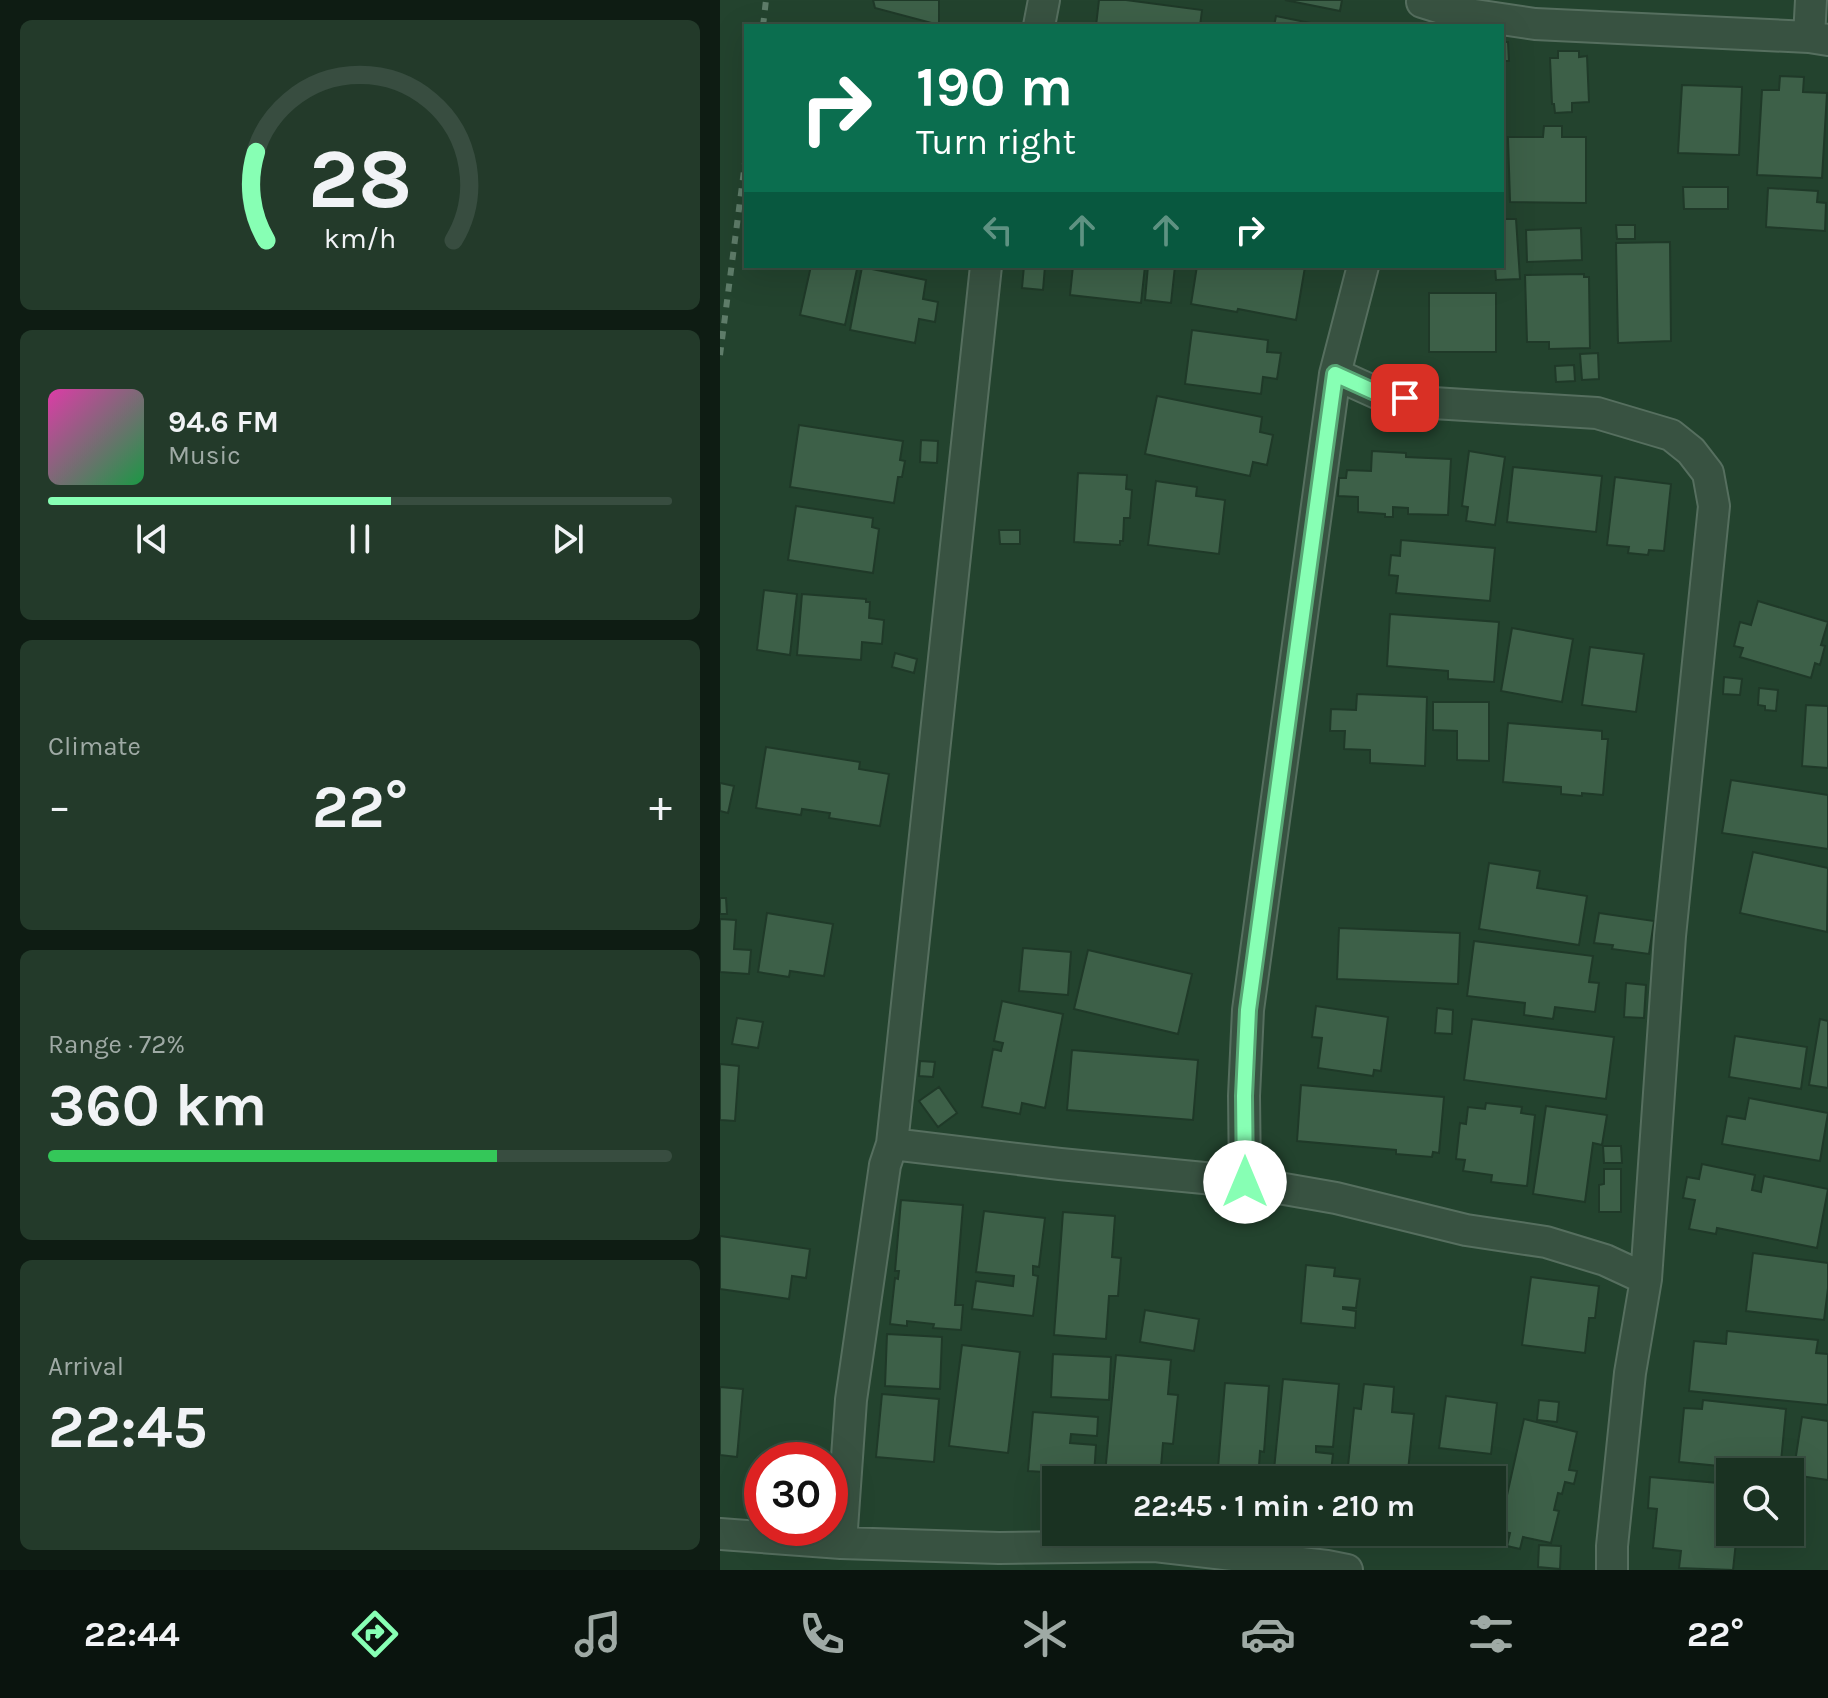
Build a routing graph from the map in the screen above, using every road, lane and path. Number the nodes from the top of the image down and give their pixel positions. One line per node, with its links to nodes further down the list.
1 (1044, 0): 4 (street)
2 (1811, 0): 5 (street)
3 (1421, 9): 5 (street)
4 (1039, 24)
5 (1818, 39)
6 (986, 268): 9 (street)
7 (1362, 268): 8 (street)
8 (1335, 374): 10 (street); 11 (street)
9 (892, 1144): 10 (street); 12 (street)
10 (1245, 1182): 11 (street)
11 (1646, 1279): 17 (street)
12 (848, 1443)
13 (720, 1534): 14 (street)
14 (744, 1536)
15 (848, 1543): 16 (street)
16 (1334, 1569)
17 (1612, 1570)

